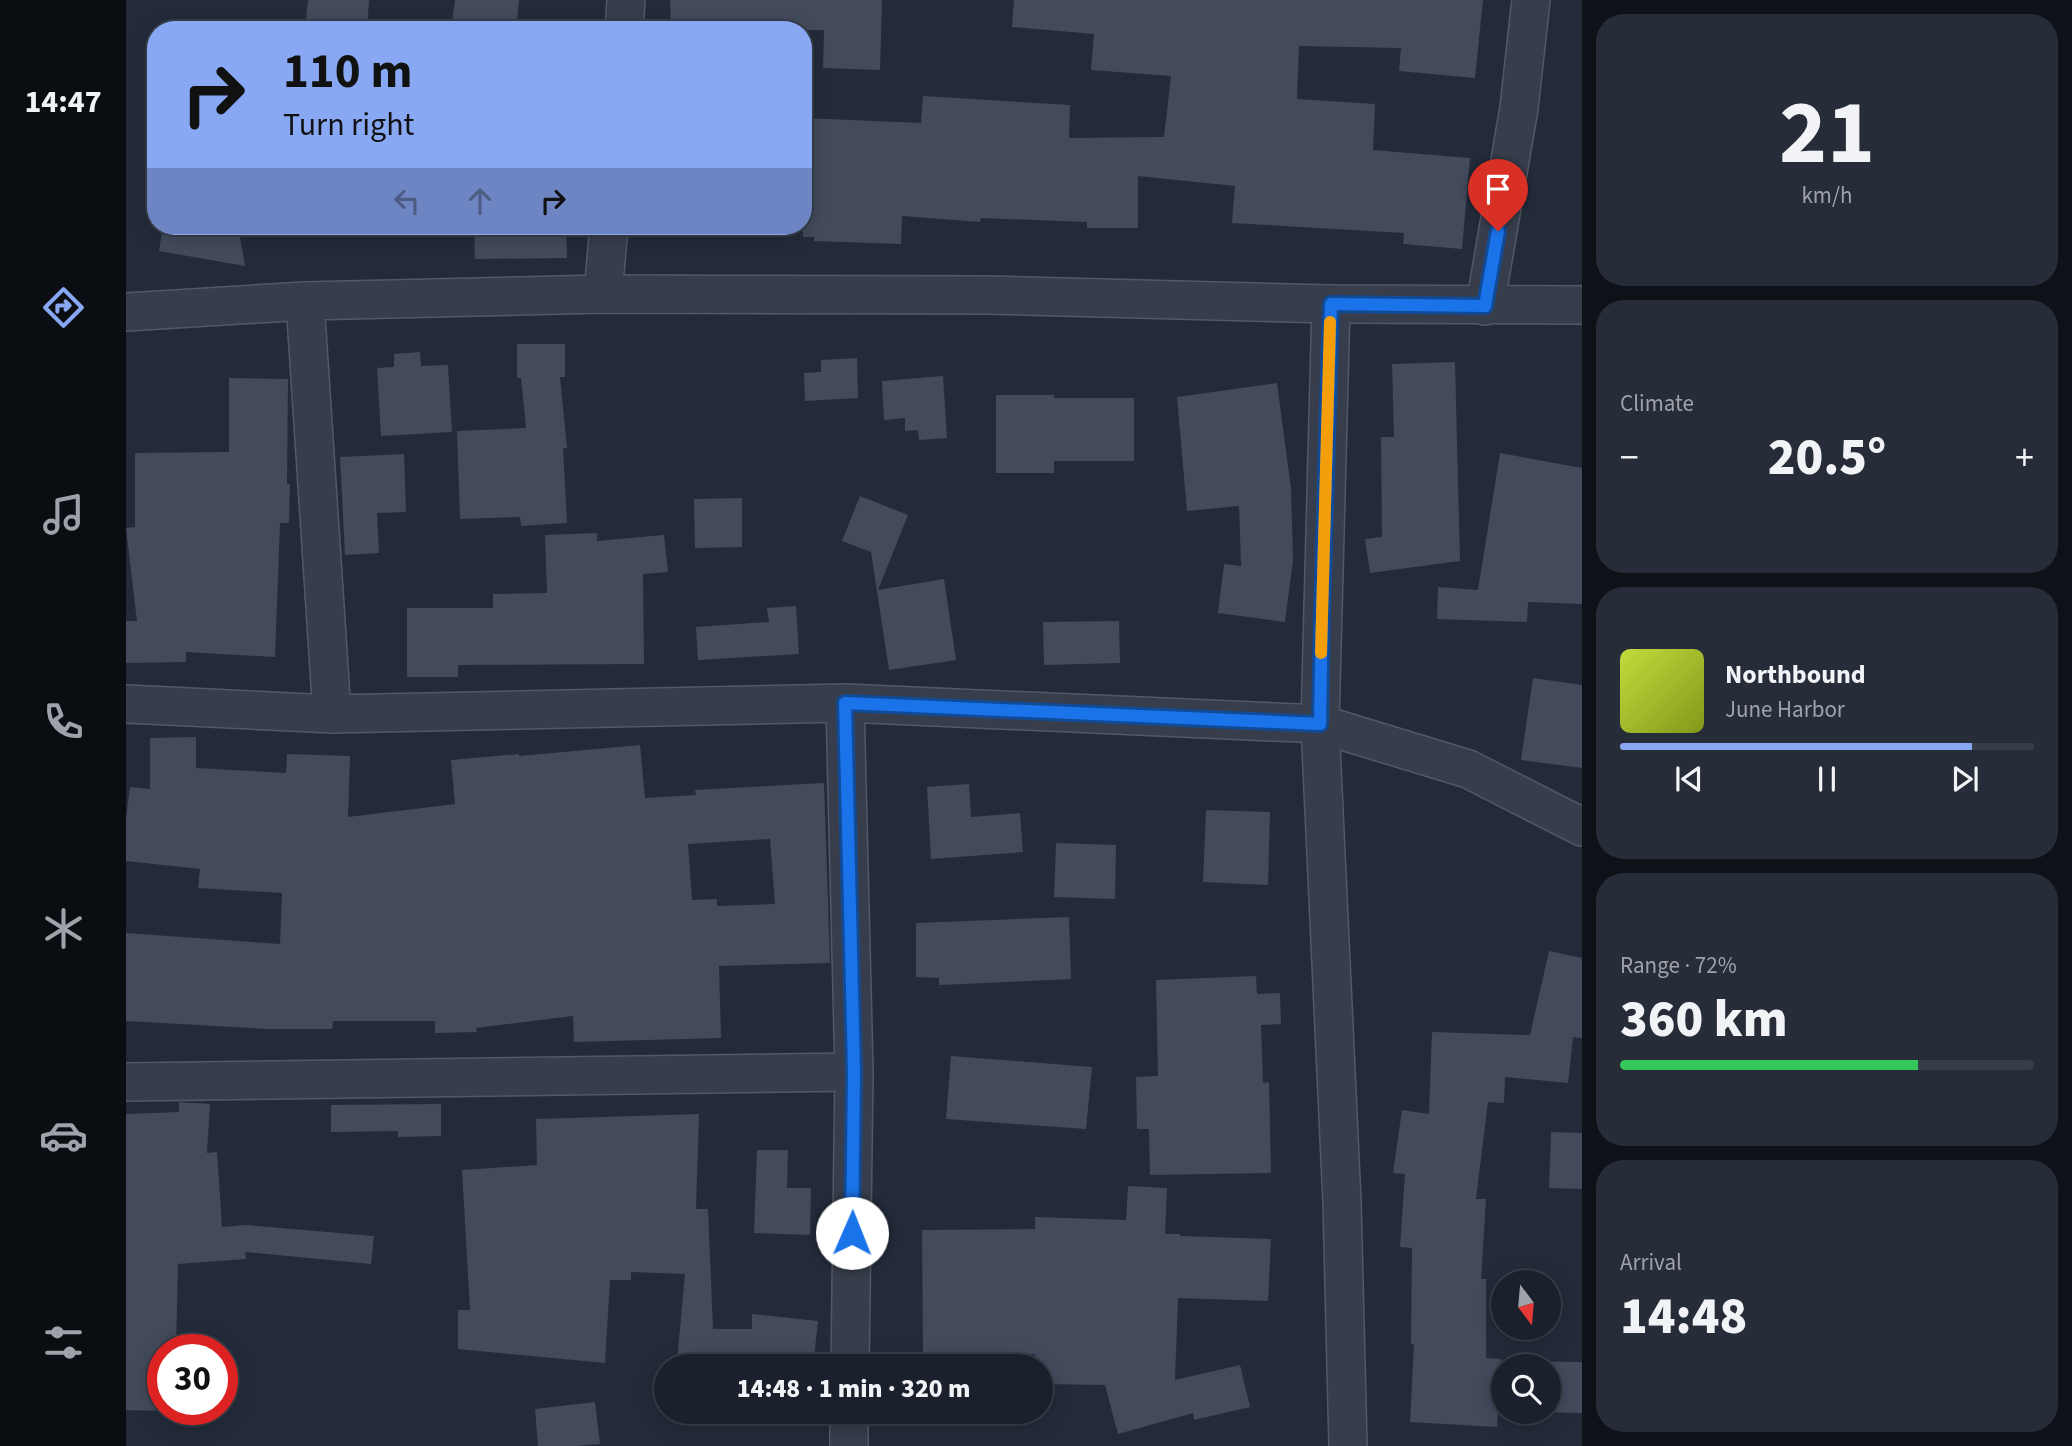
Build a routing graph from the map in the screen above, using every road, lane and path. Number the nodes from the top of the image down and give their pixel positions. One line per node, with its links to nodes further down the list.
1 (626, 0): 3 (street)
2 (1531, 0): 9 (street)
3 (625, 21)
4 (607, 235): 5 (street)
5 (603, 294): 6 (street); 7 (street)
6 (305, 301): 10 (street); 13 (street)
7 (1331, 304): 9 (street); 14 (street)
8 (1582, 305): 9 (street)
9 (1485, 306)
10 (126, 312)
11 (845, 703): 13 (street); 14 (street); 16 (street)
12 (126, 704): 13 (street)
13 (332, 714)
14 (1320, 724): 15 (street); 21 (street)
15 (1582, 827)
16 (854, 1072): 17 (street); 18 (street)
17 (126, 1082)
18 (850, 1354)
19 (849, 1424): 20 (street)
20 (849, 1446)
21 (1348, 1446)

